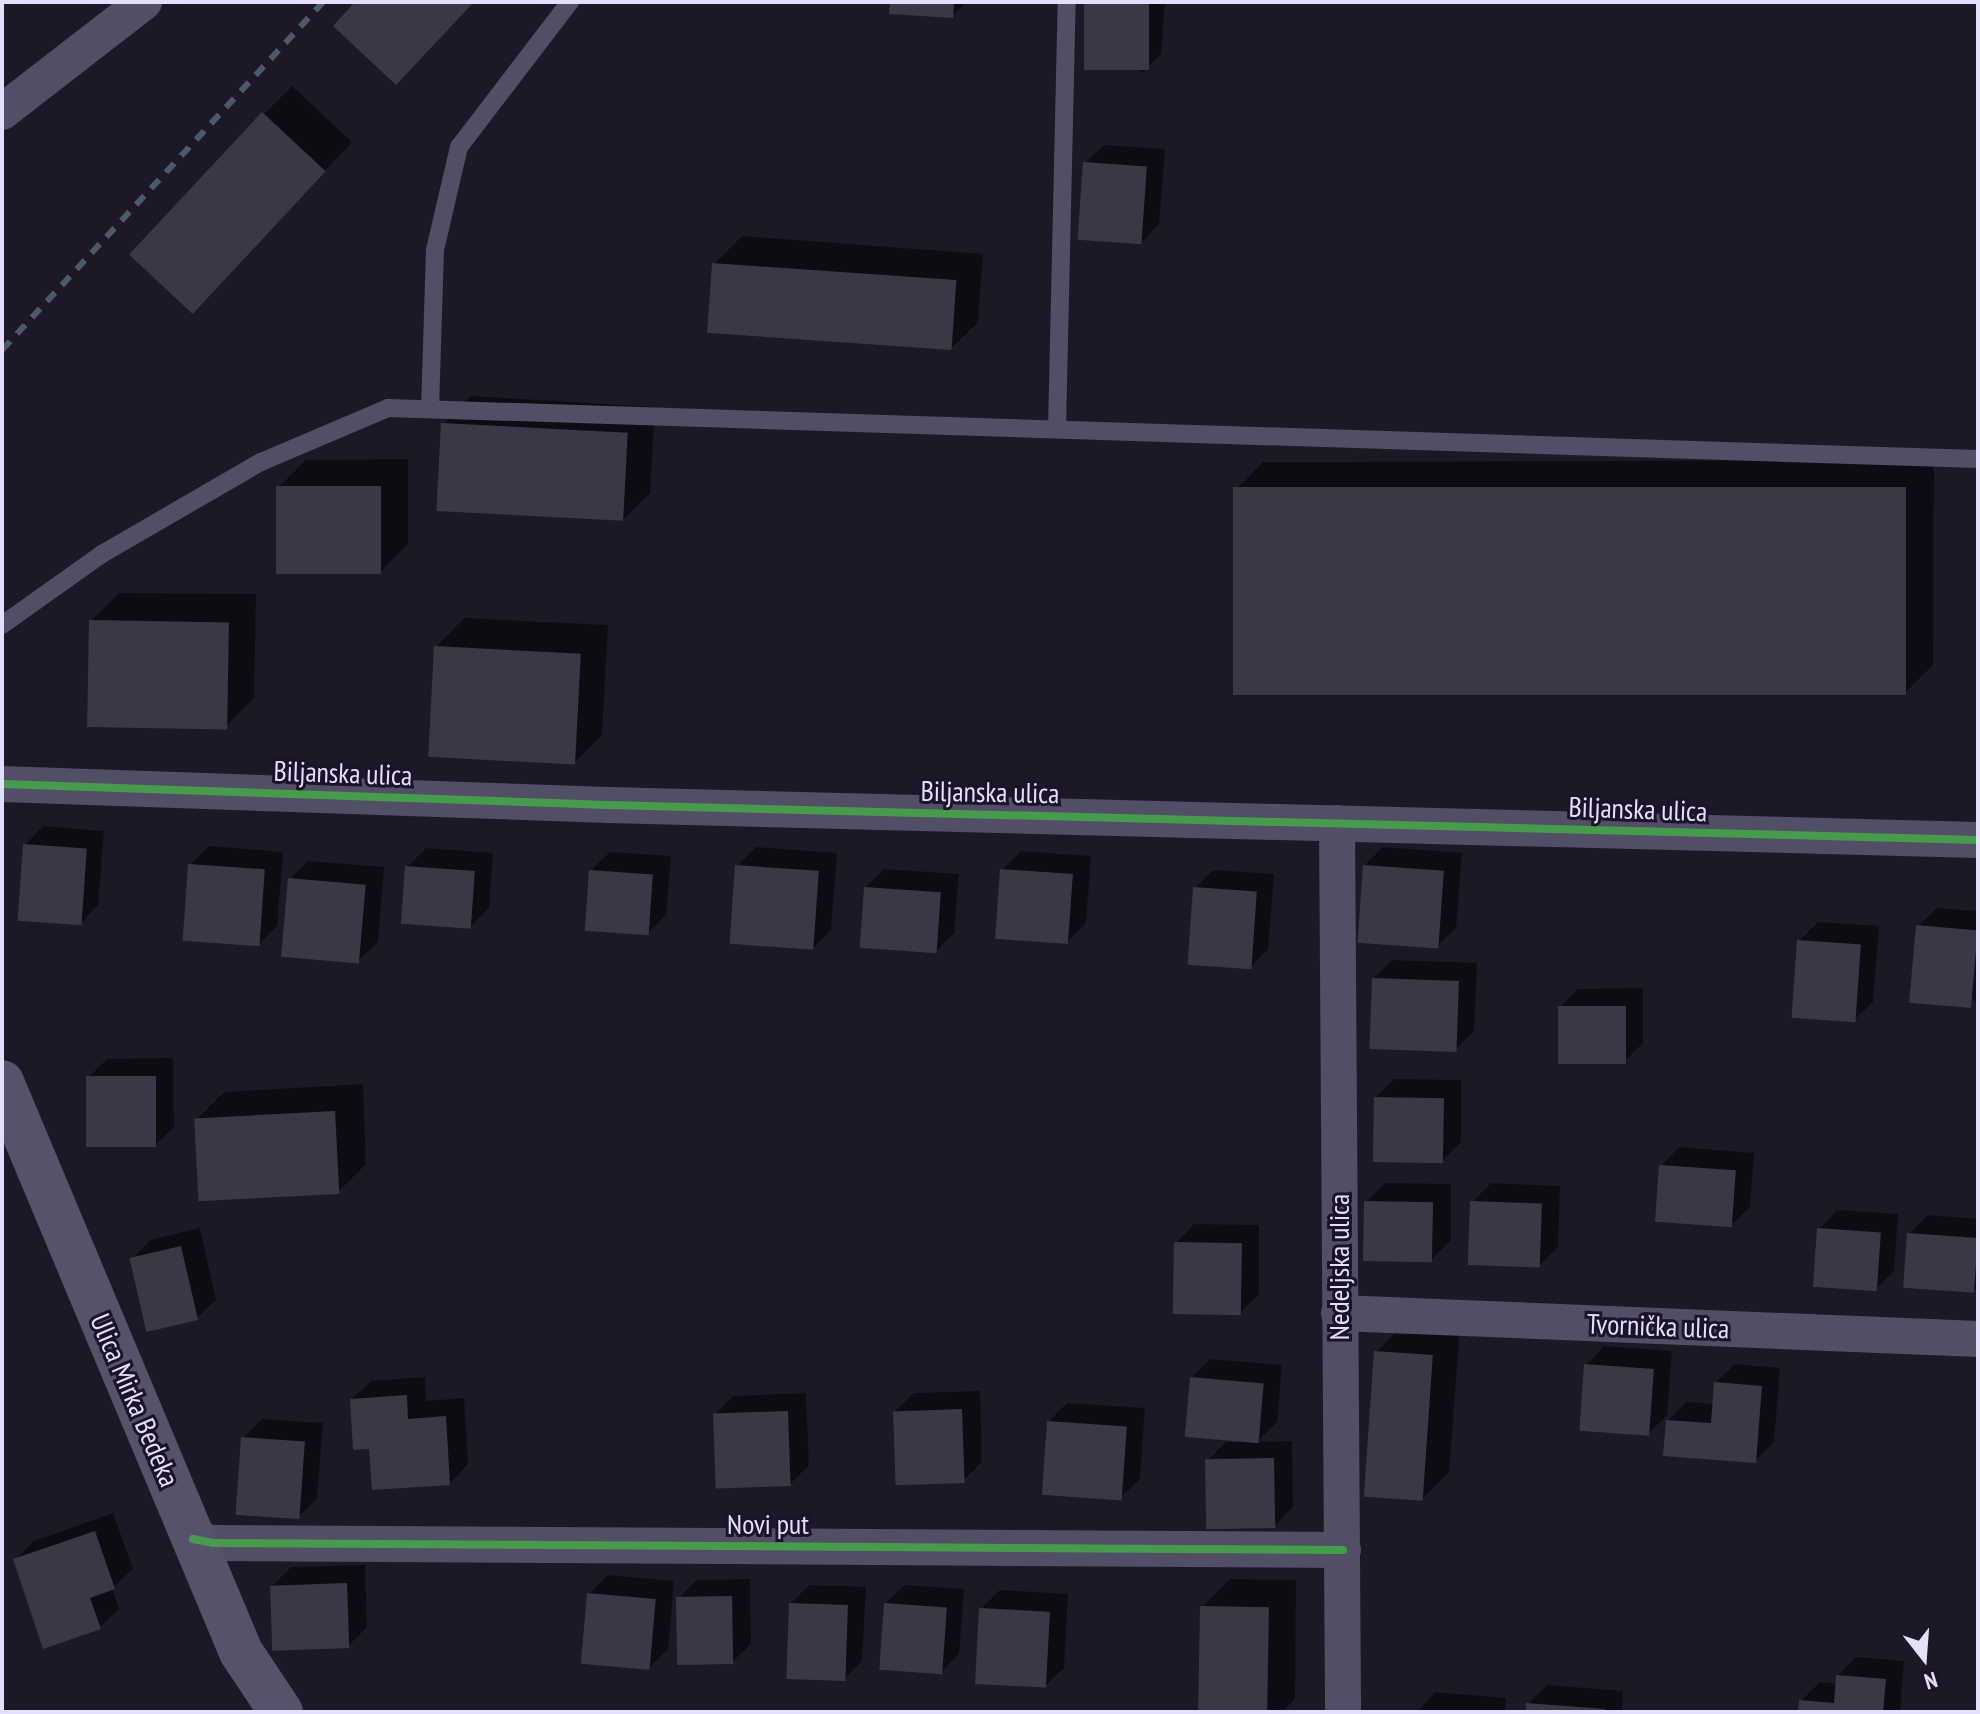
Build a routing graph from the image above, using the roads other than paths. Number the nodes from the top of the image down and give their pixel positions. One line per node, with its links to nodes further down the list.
1 (144, 2): 4 (street)
2 (570, 2): 5 (lane)
3 (1067, 2): 6 (lane)
4 (2, 112)
5 (430, 409): 6 (lane); 8 (lane)
6 (1057, 429): 7 (lane)
7 (1978, 459)
8 (2, 625)
9 (2, 784): 10 (street, Biljanska ulica)
10 (1337, 823): 11 (street, Biljanska ulica); 13 (street, Nedeljska ulica)
11 (1978, 840)
12 (2, 1082): 15 (main road, Ulica Mirka Bedeka)
13 (1339, 1313): 14 (street, Tvornička ulica); 16 (street, Nedeljska ulica)
14 (1978, 1339)
15 (193, 1539): 16 (street, Novi put); 17 (main road, Ulica Mirka Bedeka)
16 (1343, 1550): 18 (street, Nedeljska ulica)
17 (281, 1712)
18 (1343, 1712)

